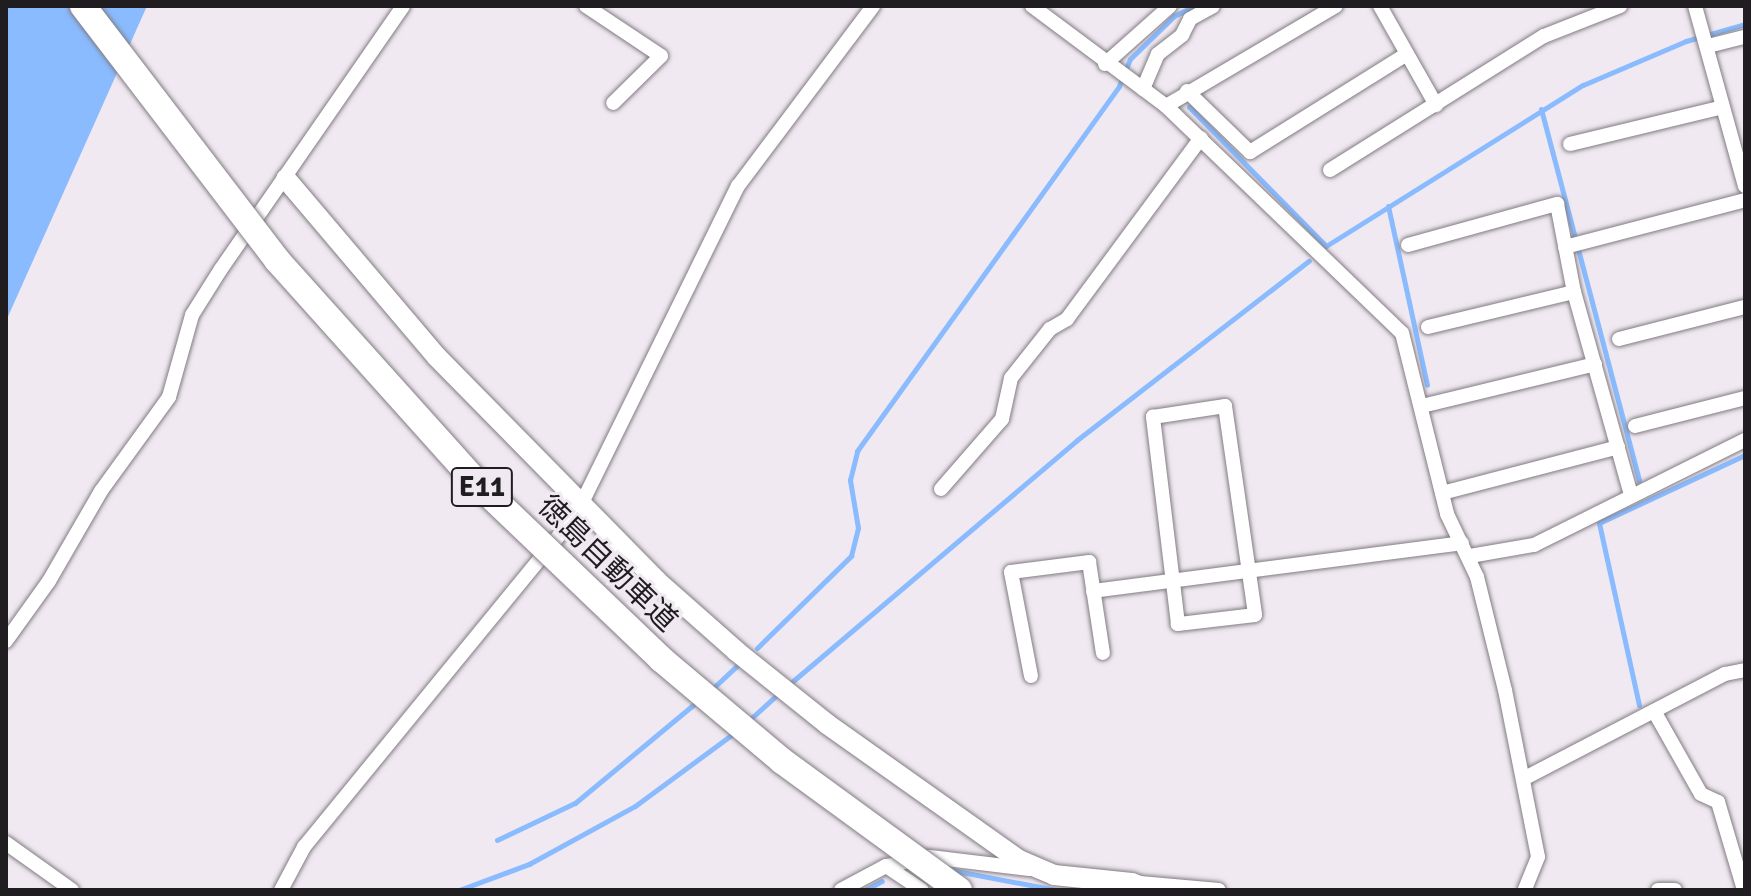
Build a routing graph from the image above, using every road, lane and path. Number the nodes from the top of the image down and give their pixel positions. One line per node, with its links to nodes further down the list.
1 (83, 6): 63 (highway, 徳島自動車道 / E11, bridge)
2 (403, 6): 26 (street)
3 (586, 6): 19 (street)
4 (873, 6): 44 (street)
5 (1032, 6): 16 (street)
6 (1170, 6): 16 (street)
7 (1213, 6): 12 (street)
8 (1336, 6): 18 (street)
9 (1380, 6): 15 (street)
10 (1620, 6): 20 (street)
11 (1695, 6): 14 (street)
12 (1187, 13): 17 (street)
13 (1745, 37): 14 (street)
14 (1706, 38): 22 (street)
15 (1407, 54): 18 (street); 20 (street)
16 (1105, 64): 17 (street)
17 (1143, 89): 21 (street)
18 (1187, 91): 21 (street)
19 (613, 103)
20 (1436, 105): 25 (street)
21 (1166, 106): 23 (street)
22 (1723, 107): 24 (street); 27 (street)
23 (1201, 138): 37 (street); 41 (street)
24 (1570, 144)
25 (1330, 170)
26 (286, 179): 44 (street); 49 (street)
27 (1745, 186)
28 (1745, 200): 30 (street)
29 (1408, 245): 30 (street)
30 (1565, 247): 31 (street)
31 (1574, 292): 33 (street); 35 (street)
32 (1745, 307): 34 (street)
33 (1428, 327)
34 (1619, 339)
35 (1595, 364): 37 (street); 40 (street)
36 (1745, 398): 38 (street)
37 (1422, 406): 42 (street)
38 (1635, 426)
39 (1745, 440): 43 (street)
40 (1618, 447): 42 (street); 43 (street)
41 (941, 489)
42 (1442, 493): 45 (street)
43 (1631, 495): 45 (street)
44 (582, 505): 57 (street); 60 (street)
45 (1466, 549): 46 (street); 54 (street)
46 (1248, 572): 47 (street); 47 (street); 47 (street)
47 (1172, 581): 48 (street)
48 (1093, 591): 50 (street); 52 (street)
49 (6, 641)
50 (1103, 653)
51 (1745, 670): 53 (street)
52 (1031, 676)
53 (1654, 711): 54 (street); 68 (street)
54 (1523, 779): 65 (street)
55 (6, 843): 59 (street)
56 (886, 866): 57 (street); 61 (street); 62 (street)
57 (1037, 870): 58 (street)
58 (1141, 886): 64 (street)
59 (72, 890)
60 (281, 890)
61 (841, 890)
62 (922, 890)
63 (959, 890)
64 (1219, 890)
65 (1525, 890)
66 (1658, 890): 67 (street)
67 (1675, 890)
68 (1744, 890)

